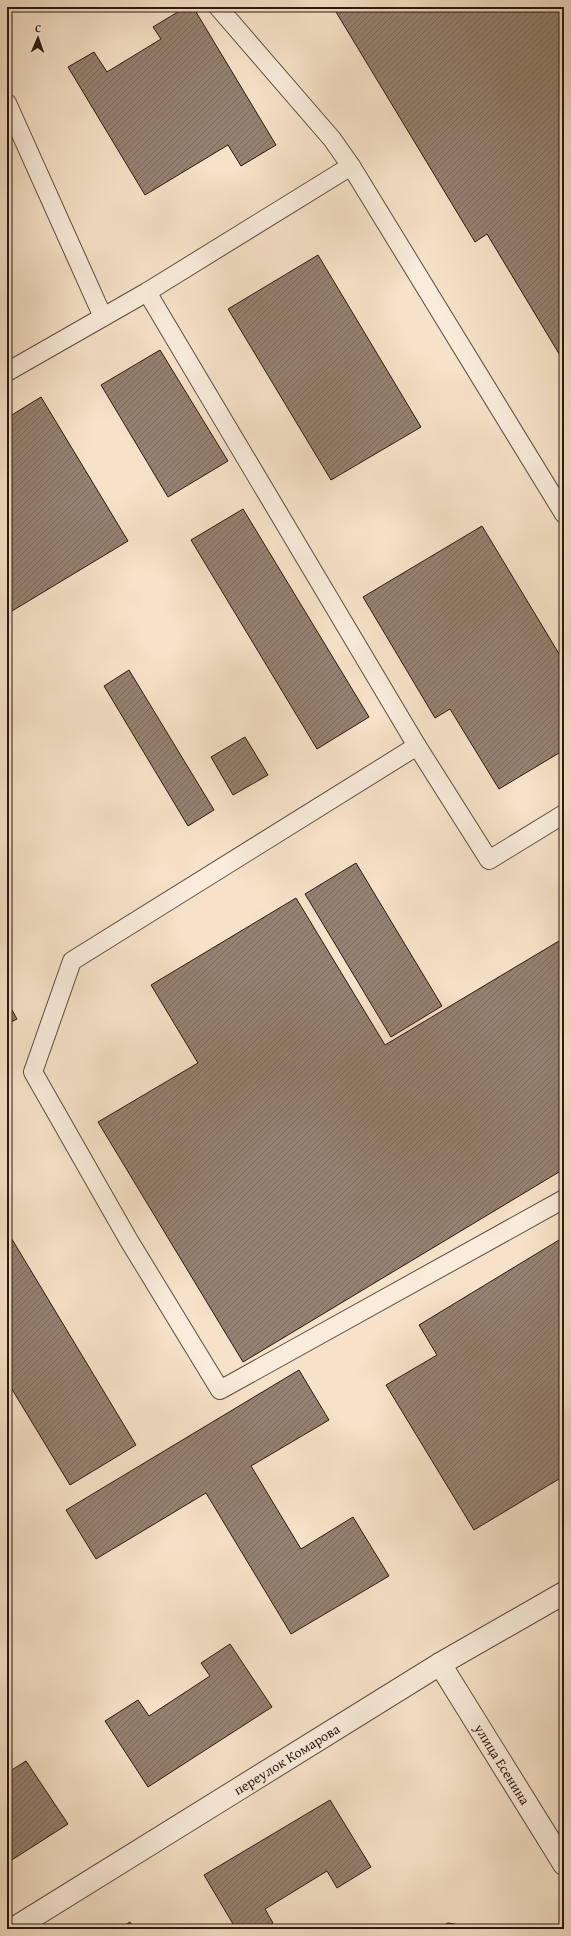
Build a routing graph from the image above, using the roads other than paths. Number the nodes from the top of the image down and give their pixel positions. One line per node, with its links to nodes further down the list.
1 (218, 7): 3 (lane)
2 (7, 103): 5 (lane)
3 (351, 166): 4 (lane); 7 (lane)
4 (147, 292): 5 (lane); 8 (lane)
5 (103, 317): 6 (lane)
6 (7, 372)
7 (564, 514)
8 (417, 746): 9 (lane); 10 (lane)
9 (564, 814)
10 (564, 1199)
11 (564, 1593): 12 (street, переулок Комарова)
12 (440, 1664): 13 (street, улица Есенина); 14 (street, переулок Комарова)
13 (564, 1864)
14 (12, 1929)

